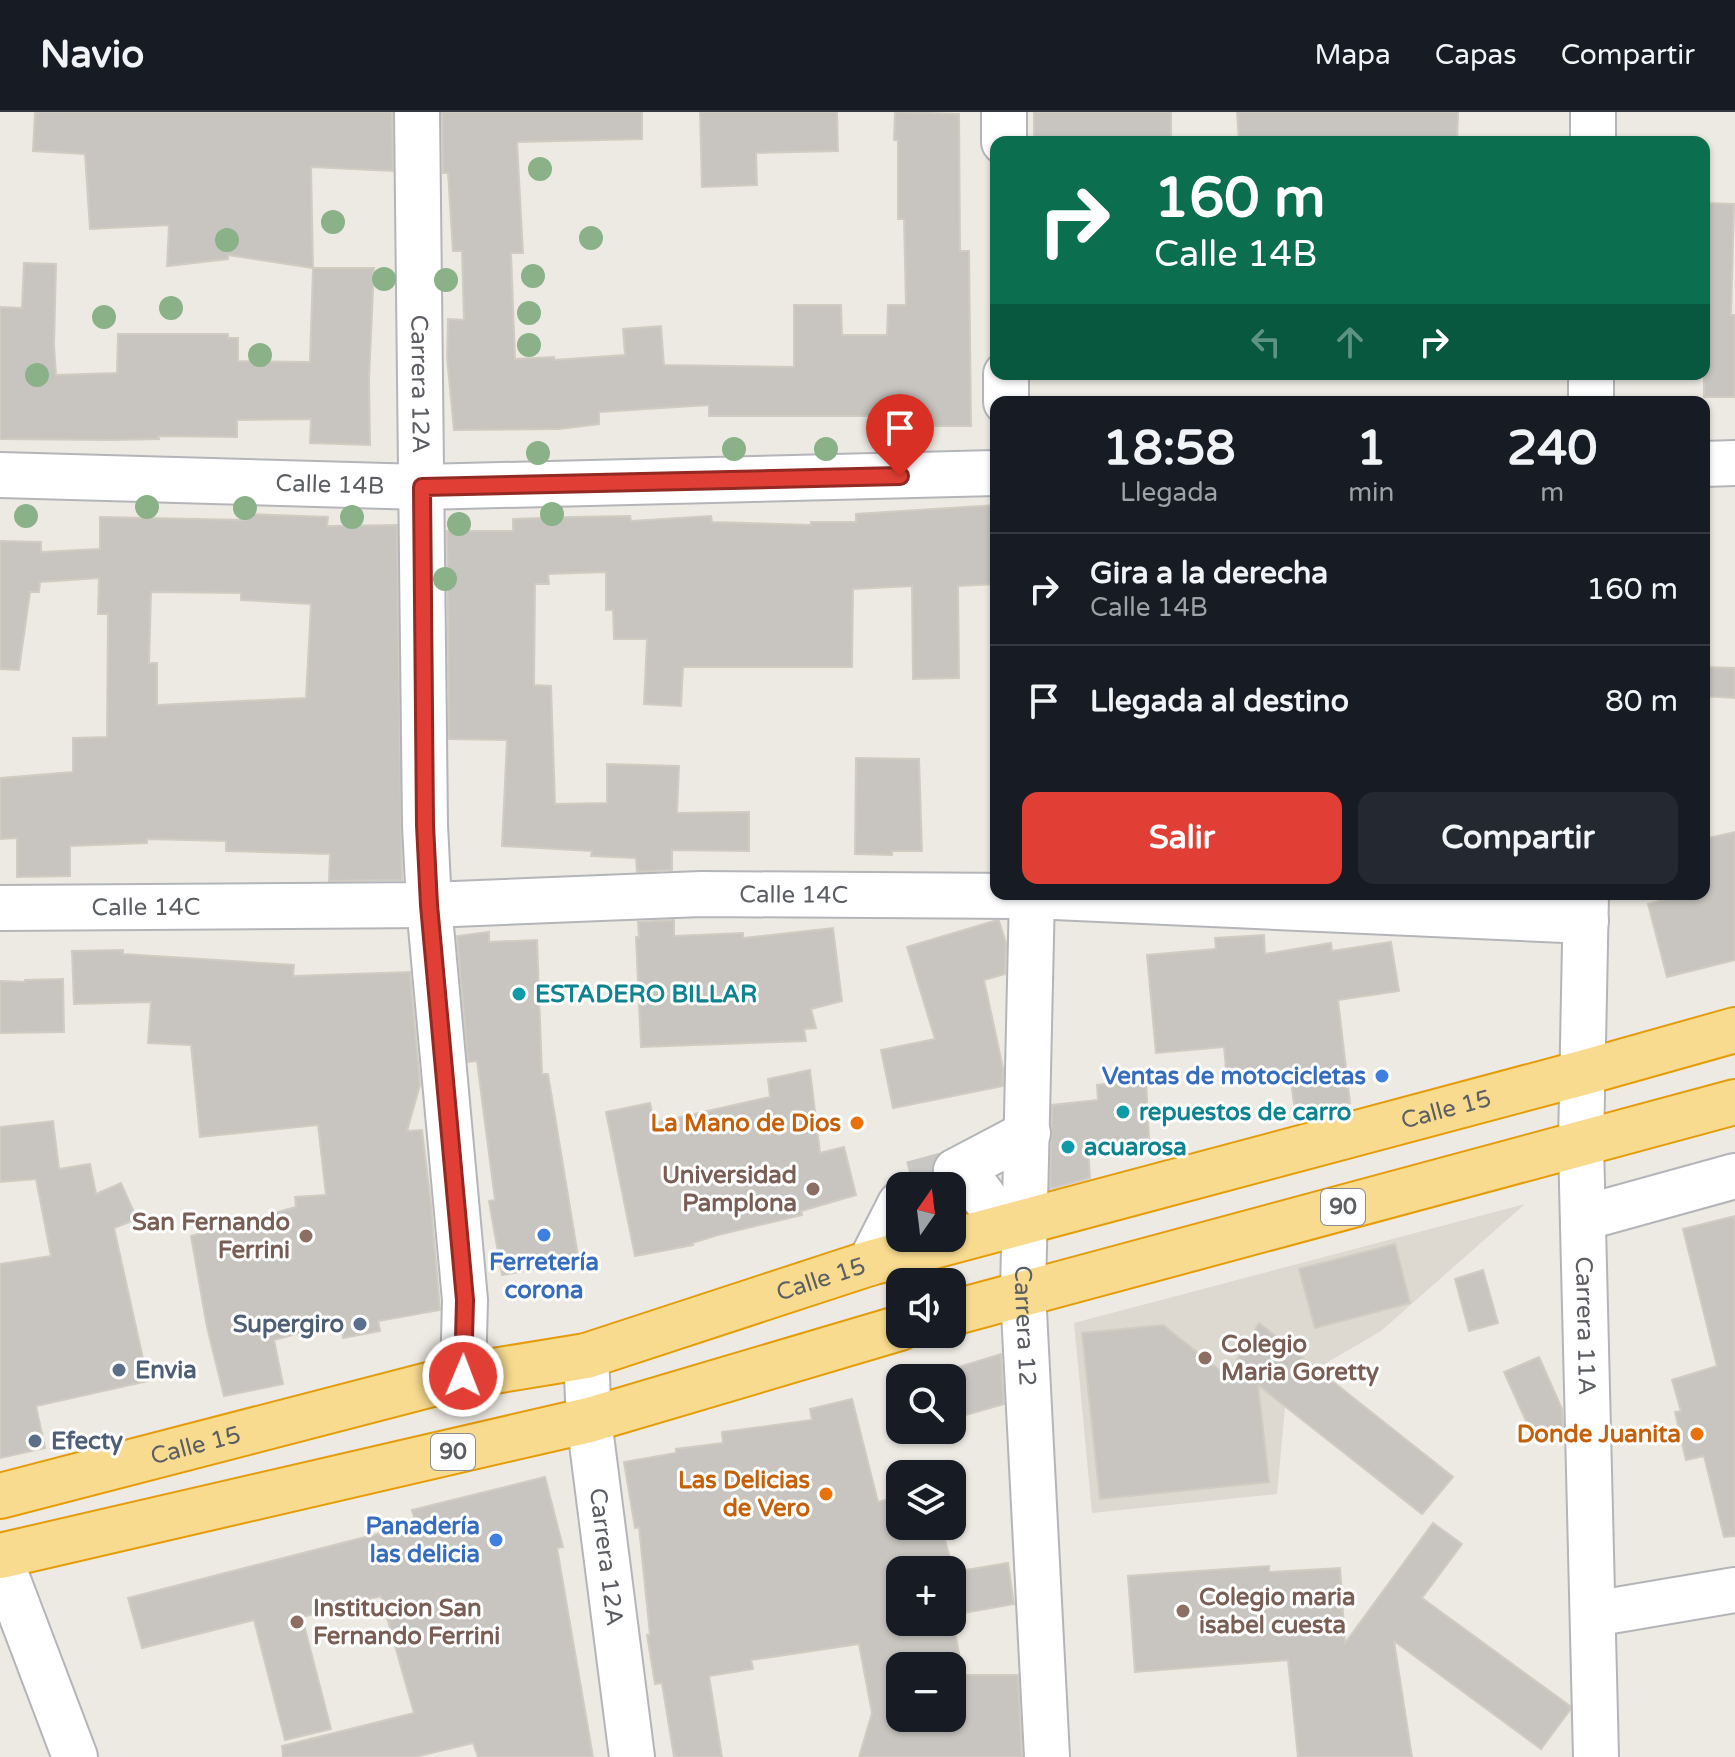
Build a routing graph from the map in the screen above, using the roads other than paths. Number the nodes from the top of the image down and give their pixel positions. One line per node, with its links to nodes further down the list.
1 (417, 112): 10 (street, Carrera 12A)
2 (1004, 112): 4 (street)
3 (1593, 112): 5 (street)
4 (1004, 136)
5 (1593, 136)
6 (1735, 463): 7 (street)
7 (1710, 464)
8 (990, 473): 10 (street, Calle 14B)
9 (0, 475): 10 (street, Calle 14B)
10 (422, 487): 14 (street, Carrera 12A)
11 (990, 895): 14 (street, Calle 14C)
12 (1032, 900): 20 (street, Carrera 12)
13 (1263, 900): 15 (street, Calle 14C)
14 (429, 905): 16 (street, Calle 14C); 31 (street, Carrera 12A)
15 (1586, 907): 18 (street, Carrera 11A)
16 (0, 908)
17 (1735, 1030): 18 (highway, Calle 15)
18 (1582, 1073): 21 (street, Carrera 11A); 24 (highway, Calle 15)
19 (1735, 1102): 21 (highway, 90)
20 (1028, 1133): 24 (street, Carrera 12); 24 (street)
21 (1581, 1144): 23 (street, Carrera 11A); 27 (highway, 90)
22 (1735, 1176): 23 (street)
23 (1583, 1218): 36 (street, Carrera 11A)
24 (1018, 1223): 26 (highway, Calle 15); 27 (street, Carrera 12)
25 (886, 1232): 26 (street)
26 (870, 1263): 30 (highway, Calle 15)
27 (1023, 1292): 28 (highway, 90); 39 (street, Carrera 12)
28 (966, 1309)
29 (886, 1332): 32 (highway, 90)
30 (586, 1356): 31 (highway, Calle 15); 32 (street, Carrera 12A)
31 (463, 1376): 33 (highway, Calle 15)
32 (589, 1420): 34 (highway, 90); 38 (street, Carrera 12A)
33 (0, 1496)
34 (0, 1557): 37 (street)
35 (1735, 1590): 36 (street)
36 (1593, 1614): 40 (street, Carrera 11A)
37 (75, 1757)
38 (632, 1757)
39 (1047, 1757)
40 (1596, 1757)

